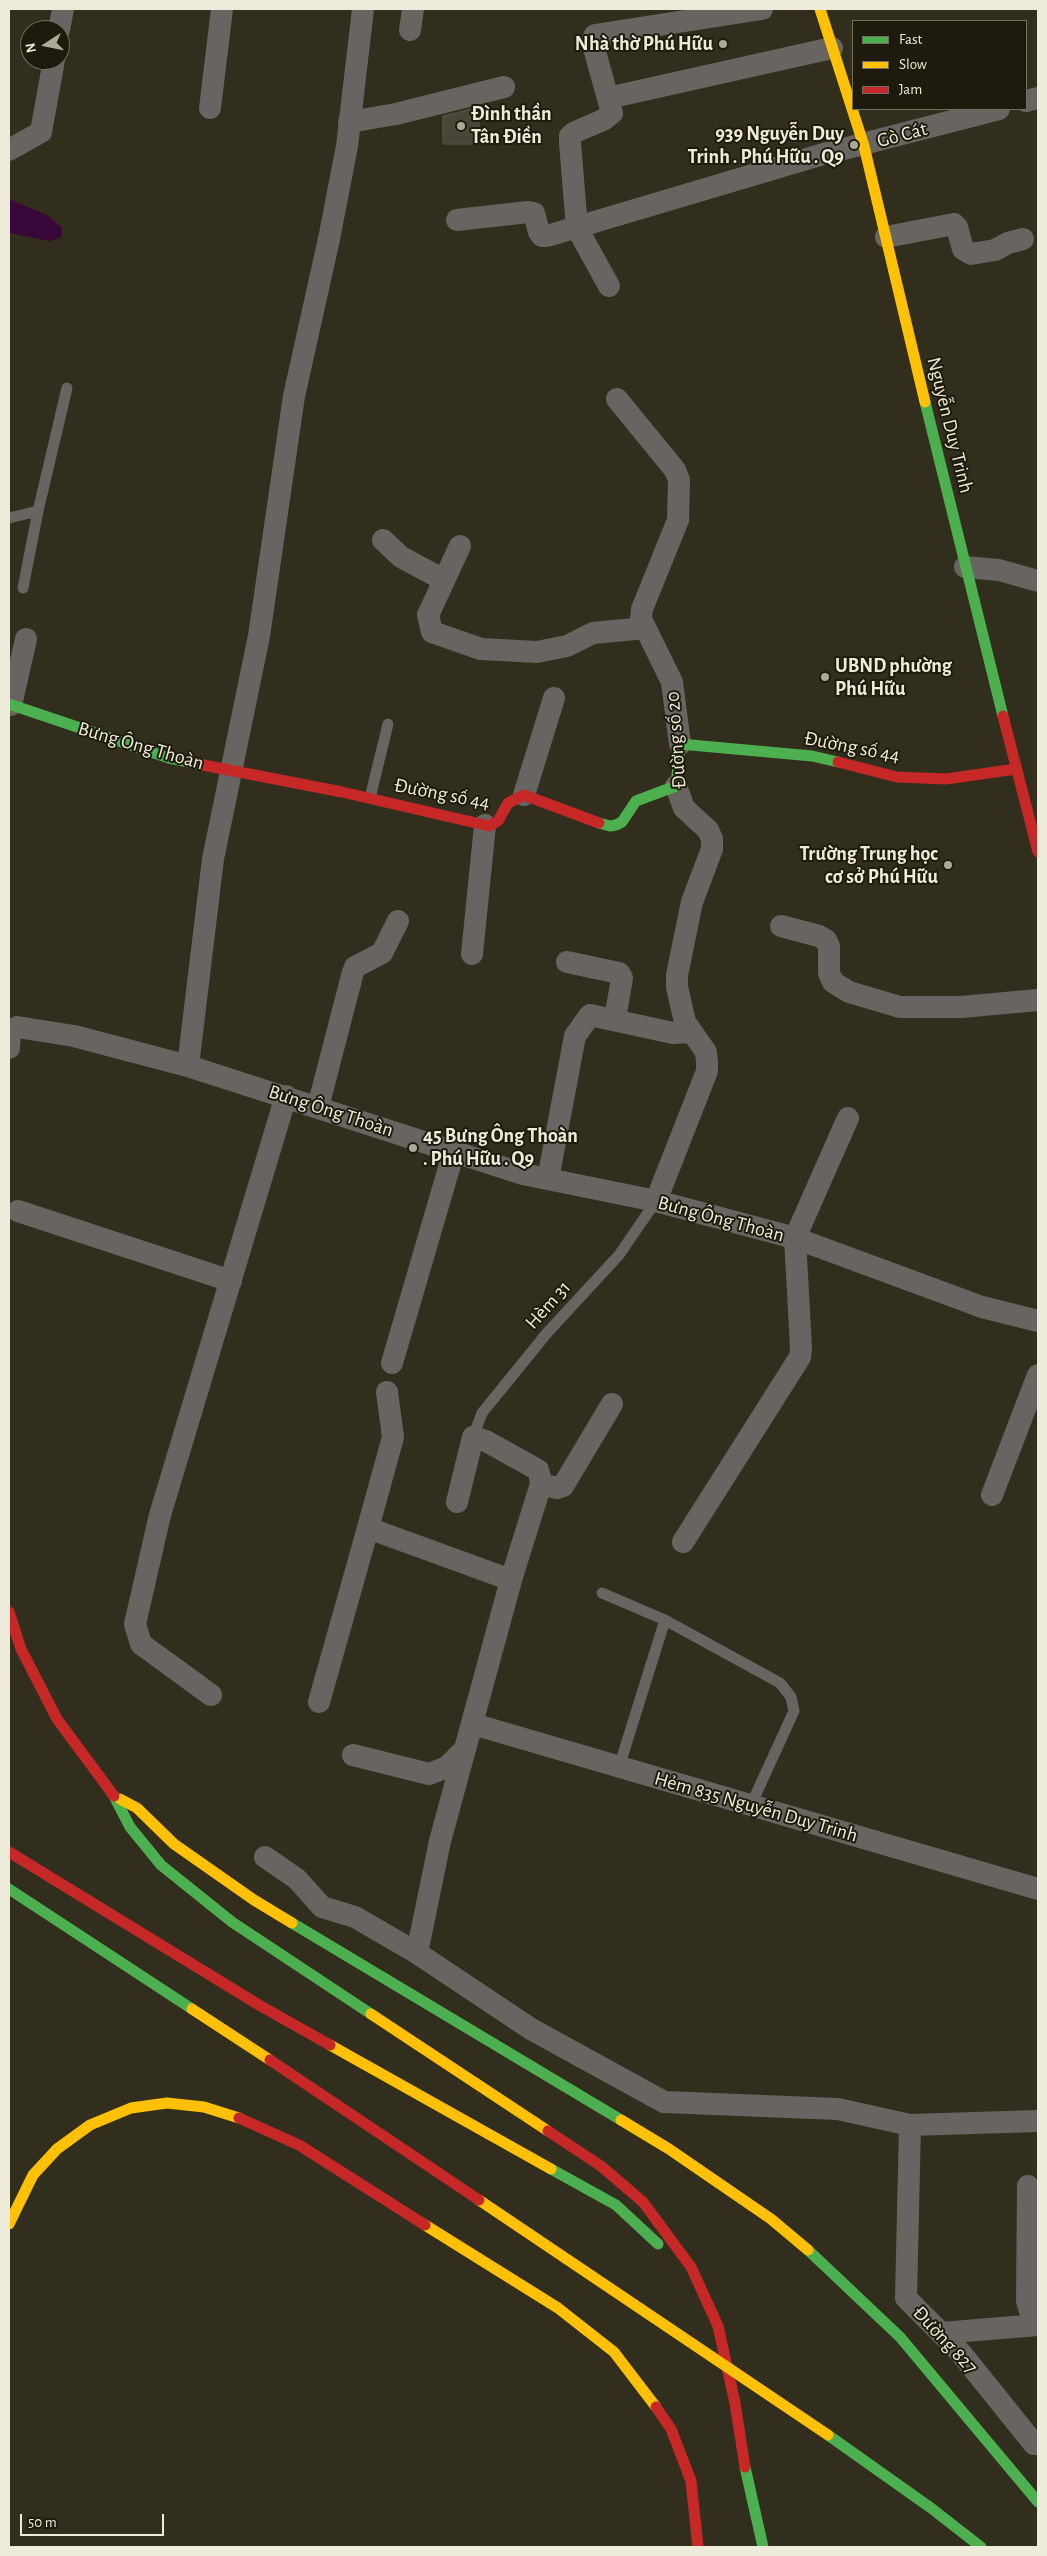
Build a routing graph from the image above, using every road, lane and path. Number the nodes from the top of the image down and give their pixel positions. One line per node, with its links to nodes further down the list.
1 (222, 9): 9 (street)
2 (363, 9): 13 (street)
3 (762, 9): 8 (street)
4 (820, 9): 5 (main road, Nguyễn Duy Trinh)
5 (832, 48): 8 (street); 10 (main road, Nguyễn Duy Trinh)
6 (52, 70): 15 (street)
7 (504, 87): 13 (street)
8 (608, 98): 17 (street)
9 (210, 108)
10 (852, 109)
11 (852, 110): 14 (main road, Nguyễn Duy Trinh)
12 (995, 110): 14 (street, Gò Cát)
13 (350, 122): 38 (street)
14 (864, 146): 17 (street, Gò Cát); 18 (main road, Nguyễn Duy Trinh)
15 (9, 150)
16 (457, 220): 17 (street, Gò Cát)
17 (577, 228): 20 (street)
18 (886, 237): 19 (street); 27 (main road, Nguyễn Duy Trinh)
19 (1023, 239)
20 (609, 286)
21 (67, 388): 23 (lane)
22 (618, 399): 31 (street, Đường số 20)
23 (38, 511): 24 (lane); 30 (lane)
24 (9, 518)
25 (383, 540): 28 (street)
26 (460, 546): 28 (street)
27 (965, 567): 29 (street); 37 (main road, Nguyễn Duy Trinh)
28 (444, 580): 31 (street)
29 (1038, 581)
30 (23, 588)
31 (645, 628): 36 (street, Đường số 20)
32 (26, 639): 34 (street)
33 (554, 698): 40 (street)
34 (10, 705): 38 (main road, Bưng Ông Thoàn)
35 (388, 724): 41 (lane)
36 (680, 744): 37 (main road, Đường số 44); 39 (main road, Đường số 20)
37 (1016, 769): 43 (main road, Nguyễn Duy Trinh)
38 (230, 771): 41 (main road, Đường số 44); 52 (street, Bưng Ông Thoàn)
39 (676, 786): 40 (main road); 50 (street, Đường số 20)
40 (524, 795): 42 (main road, Đường số 44)
41 (370, 798): 42 (main road, Đường số 44)
42 (485, 825): 46 (street)
43 (1038, 852)
44 (398, 922): 54 (street)
45 (781, 926): 48 (street)
46 (472, 954)
47 (567, 962): 49 (street)
48 (1038, 1000)
49 (615, 1019): 50 (street); 57 (street)
50 (692, 1032): 58 (street, Đường số 20)
51 (9, 1048): 52 (street)
52 (188, 1066): 53 (street, Bưng Ông Thoàn)
53 (286, 1096): 54 (street, Bưng Ông Thoàn); 61 (street)
54 (318, 1107): 56 (street, Bưng Ông Thoàn)
55 (848, 1118): 60 (street)
56 (454, 1151): 57 (street, Bưng Ông Thoàn); 63 (street)
57 (548, 1179): 58 (street, Bưng Ông Thoàn)
58 (656, 1201): 60 (street, Bưng Ông Thoàn); 67 (lane, Hèm 31)
59 (18, 1211): 61 (street)
60 (796, 1238): 62 (street, Bưng Ông Thoàn); 72 (street)
61 (230, 1281): 77 (street)
62 (1038, 1321)
63 (392, 1363)
64 (1038, 1375): 69 (street)
65 (387, 1392): 71 (street)
66 (612, 1404): 68 (street)
67 (473, 1437): 68 (street); 70 (street)
68 (541, 1484): 73 (street)
69 (992, 1495)
70 (457, 1502)
71 (368, 1528): 73 (street); 78 (street)
72 (683, 1542)
73 (511, 1580): 79 (street)
74 (602, 1593): 76 (lane)
75 (9, 1612): 83 (main road)
76 (665, 1620): 82 (lane); 84 (lane)
77 (211, 1695)
78 (319, 1702)
79 (473, 1724): 80 (street); 82 (street, Hẻm 835 Nguyễn Duy Trinh)
80 (466, 1748): 81 (street); 89 (street)
81 (353, 1755)
82 (618, 1767): 84 (street, Hẻm 835 Nguyễn Duy Trinh)
83 (113, 1794): 95 (main road); 98 (main road)
84 (751, 1805): 88 (street, Hẻm 835 Nguyễn Duy Trinh)
85 (9, 1852): 95 (main road)
86 (265, 1857): 89 (street)
87 (9, 1889): 101 (main road, bridge)
88 (1038, 1889)
89 (417, 1953): 91 (street)
90 (1038, 2121): 91 (street)
91 (910, 2125): 96 (street, Đường 827)
92 (1028, 2186): 94 (street)
93 (9, 2224): 99 (main road)
94 (1036, 2325): 96 (street)
95 (718, 2326): 100 (main road)
96 (941, 2333): 97 (street, Đường 827)
97 (1038, 2444)
98 (1038, 2502)
99 (698, 2547)
100 (763, 2547)
101 (981, 2547)

